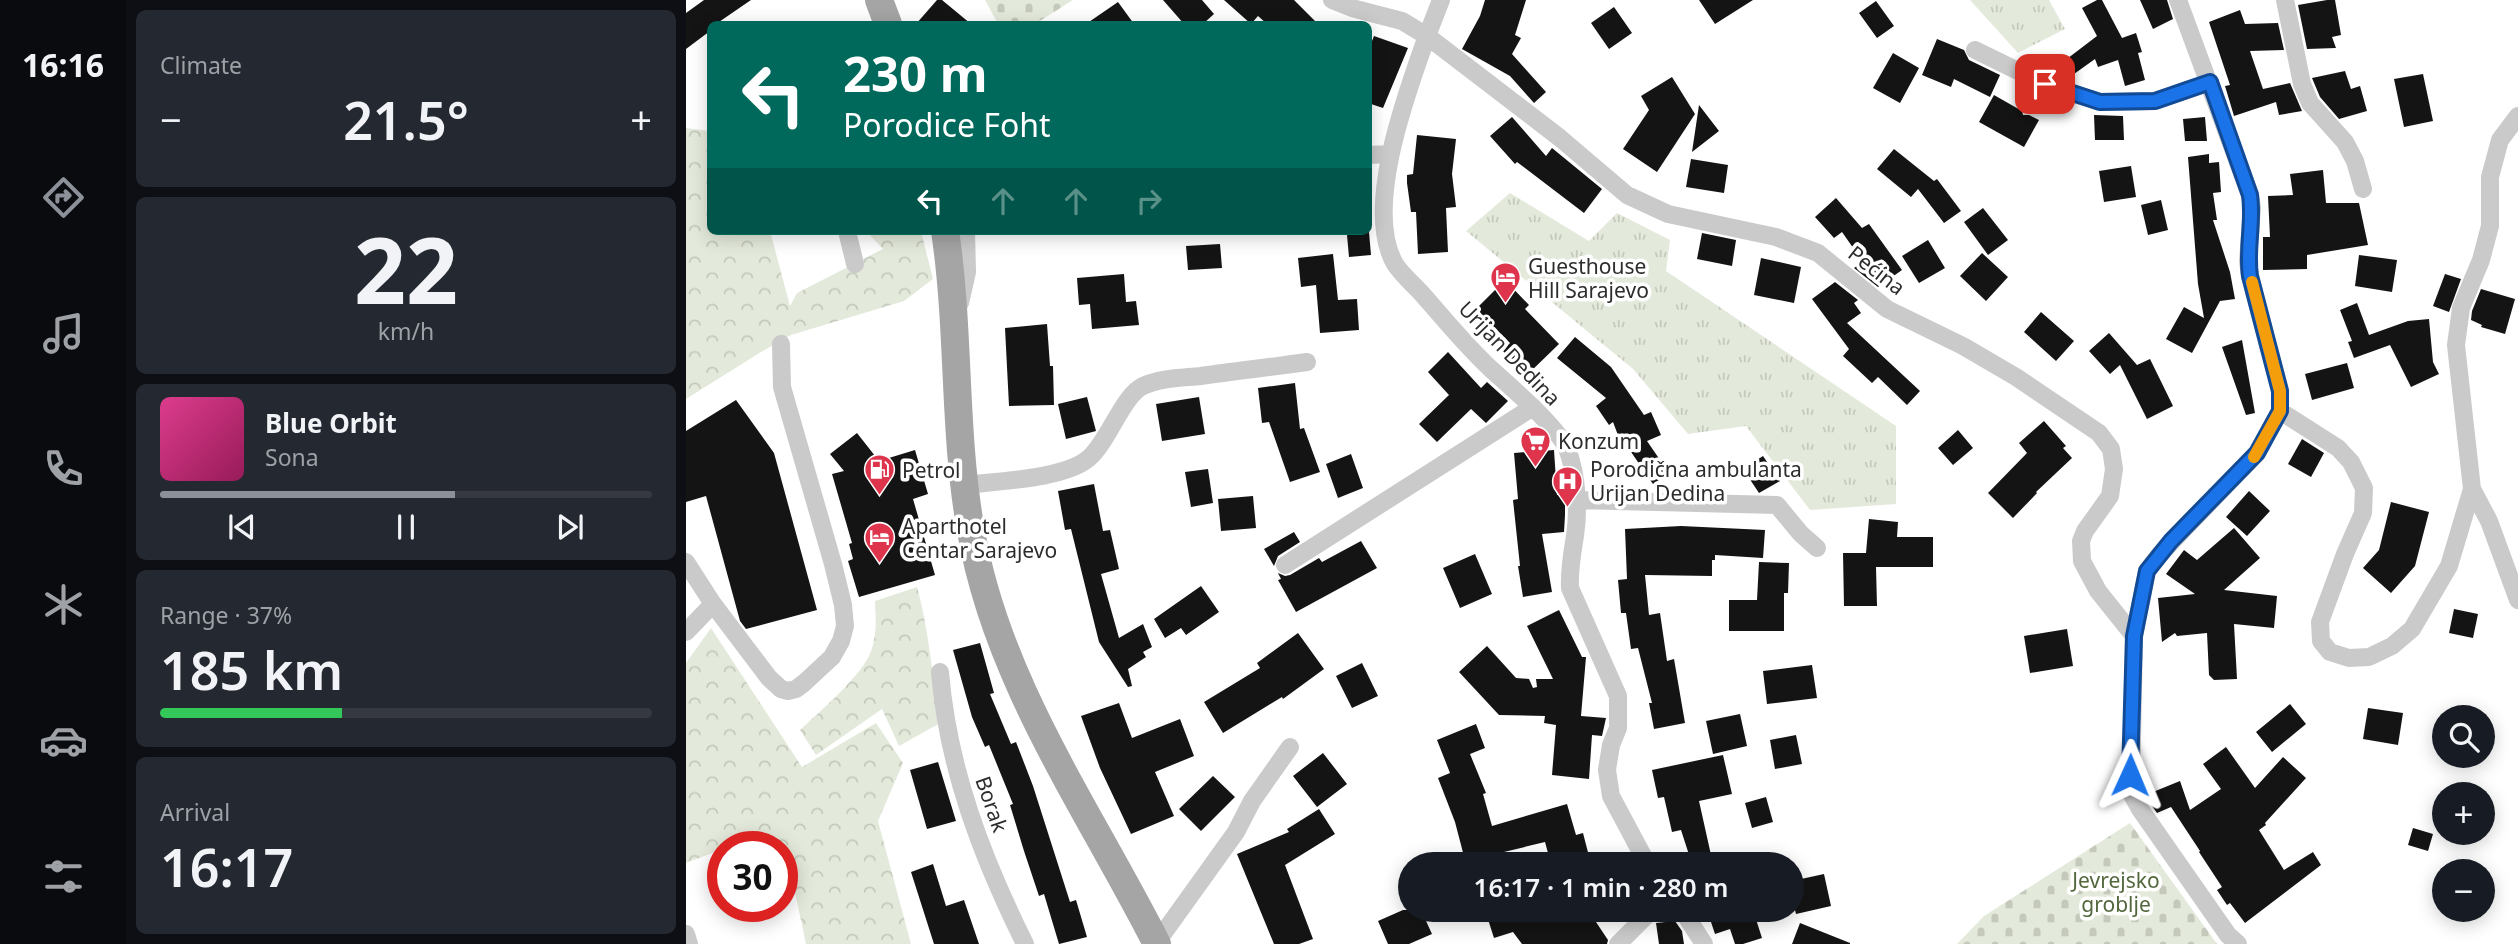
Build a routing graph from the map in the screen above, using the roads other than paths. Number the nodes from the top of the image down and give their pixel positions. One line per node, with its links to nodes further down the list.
1 (879, 0): 6 (main road)
2 (1332, 0): 7 (street, Pećina)
3 (1441, 0): 7 (street, Urijan Dedina)
4 (2178, 0): 9 (street)
5 (2285, 0): 13 (street)
6 (887, 21)
7 (1427, 36): 11 (street, Urijan Dedina); 32 (street, Pećina)
8 (1975, 50): 9 (street)
9 (2210, 82): 22 (street)
10 (2518, 116): 24 (street)
11 (1390, 154): 12 (street); 21 (street, Urijan Dedina)
12 (1372, 155)
13 (2362, 189)
14 (849, 235): 17 (street)
15 (945, 235): 18 (main road)
16 (965, 235): 18 (street)
17 (855, 264)
18 (955, 320): 23 (main road)
19 (781, 344): 30 (street)
20 (1307, 362): 23 (street)
21 (1533, 407): 25 (street, Urijan Dedina); 28 (street)
22 (2280, 411): 24 (street); 32 (street)
23 (965, 485): 39 (main road)
24 (2472, 489): 29 (street)
25 (1576, 500): 26 (street); 35 (street, Urijan Dedina)
26 (1817, 548)
27 (686, 562): 30 (street)
28 (1285, 565)
29 (2518, 600)
30 (713, 604): 31 (street)
31 (686, 632)
32 (2134, 636): 44 (street)
33 (940, 672): 41 (street, Borak)
34 (1290, 747): 39 (street)
35 (1641, 852)
36 (1641, 922): 42 (street)
37 (1690, 922): 43 (street)
38 (686, 934): 40 (street)
39 (1157, 943)
40 (689, 944)
41 (1025, 944)
42 (1618, 944)
43 (1704, 944)
44 (2238, 944)

